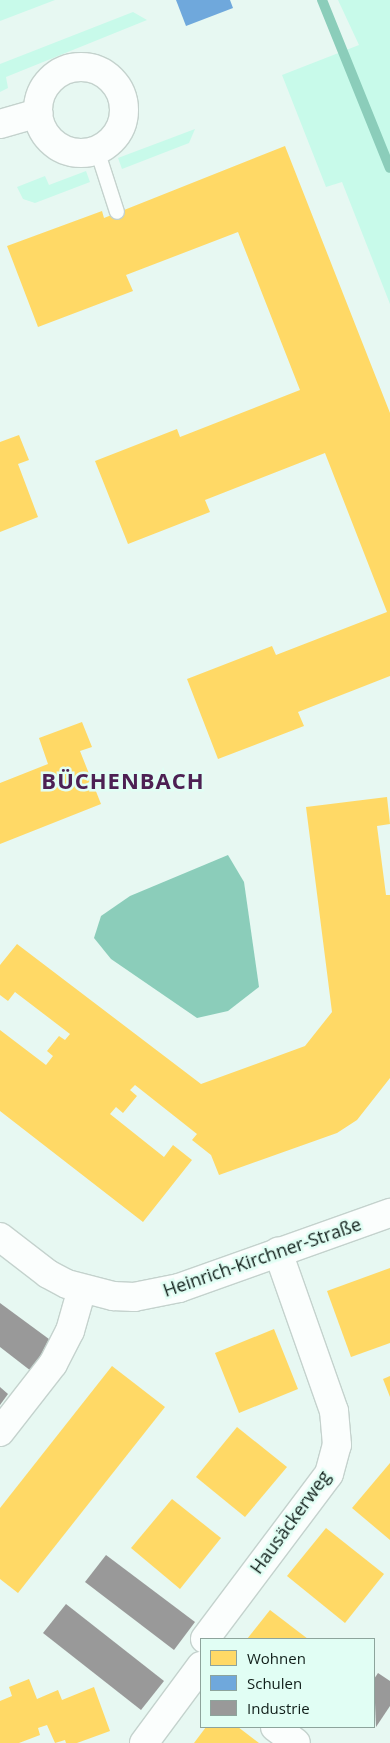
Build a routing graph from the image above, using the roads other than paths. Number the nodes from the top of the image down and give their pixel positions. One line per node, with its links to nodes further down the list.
1 (38, 113): 2 (street); 3 (street); 3 (street)
2 (0, 124)
3 (97, 150): 4 (lane)
4 (117, 212)
5 (390, 1213): 7 (street, Heinrich-Kirchner-Straße)
6 (0, 1237): 8 (street, Heinrich-Kirchner-Straße)
7 (278, 1252): 8 (street, Heinrich-Kirchner-Straße); 10 (street, Hausäckerweg)
8 (82, 1289): 9 (street)
9 (0, 1432)
10 (206, 1638)
11 (200, 1667): 13 (street)
12 (276, 1728): 14 (street)
13 (144, 1743)
14 (296, 1743)

